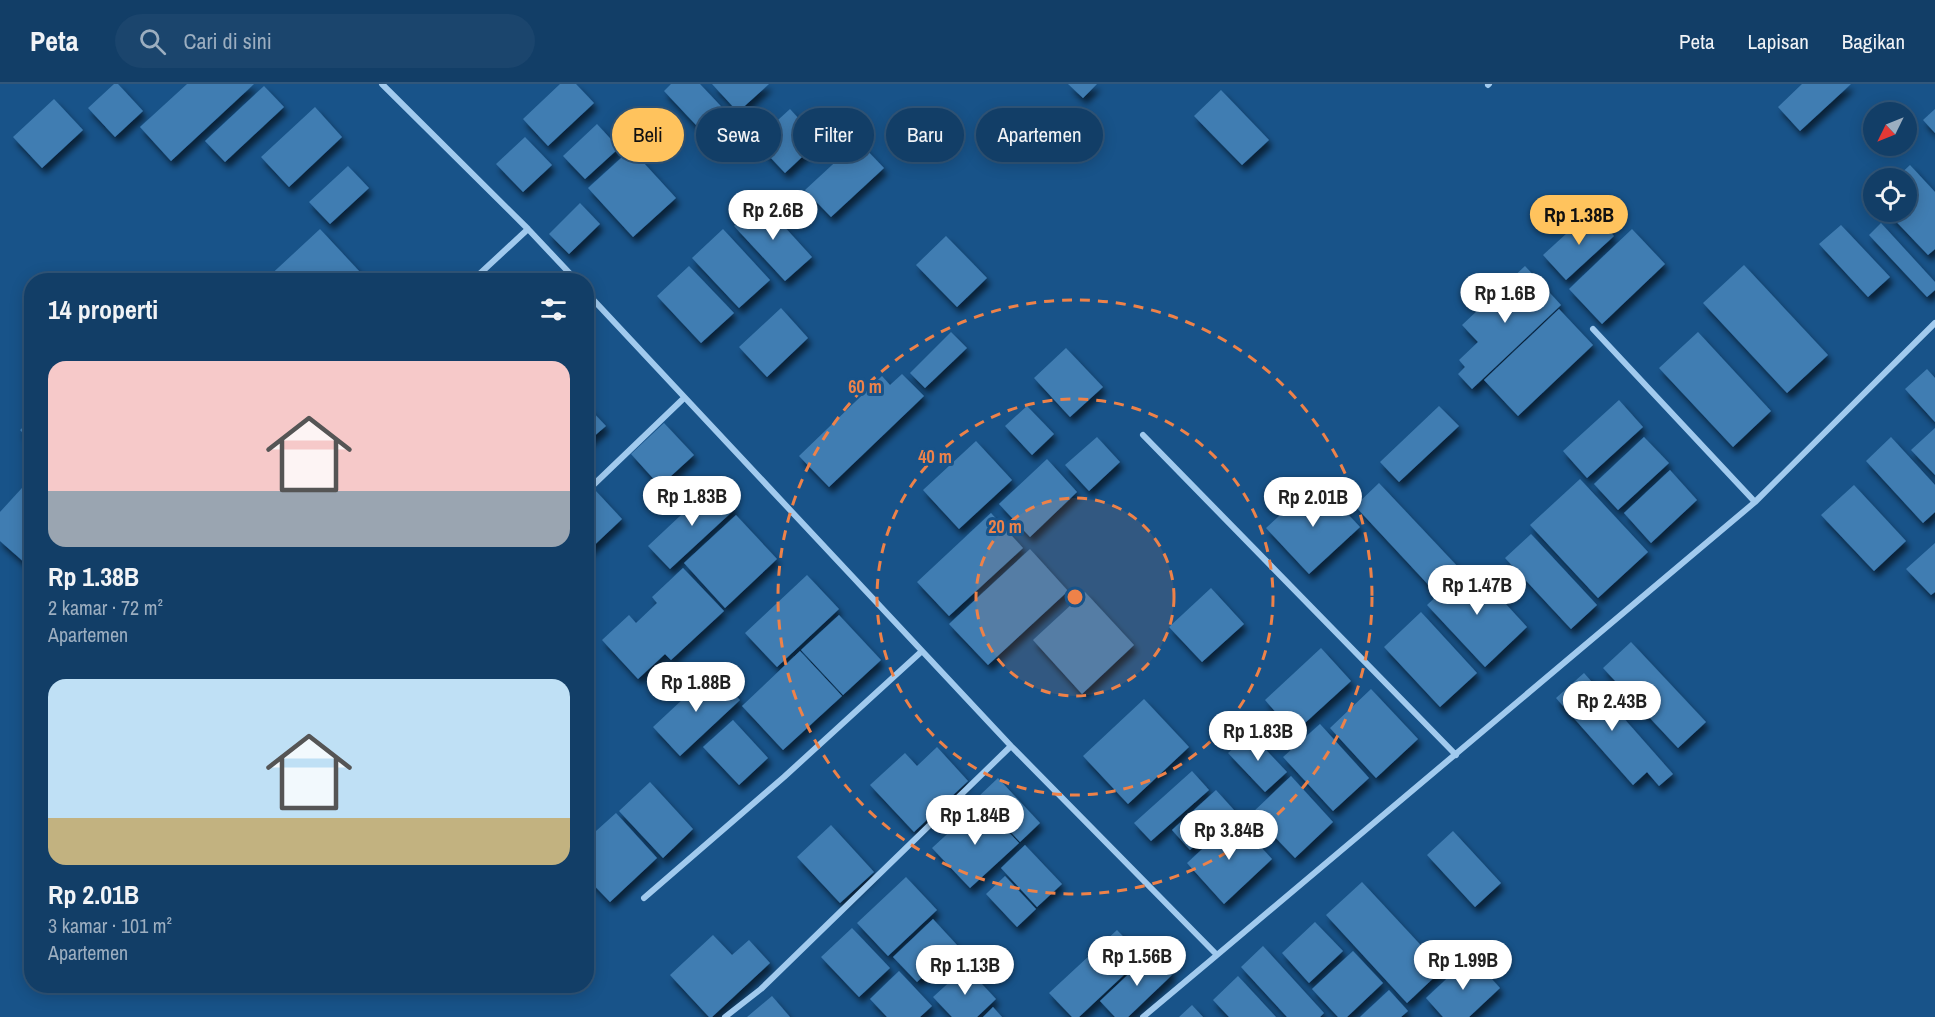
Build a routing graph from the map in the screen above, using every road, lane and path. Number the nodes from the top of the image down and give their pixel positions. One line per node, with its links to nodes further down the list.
1 (382, 84): 2 (street)
2 (528, 229): 3 (street); 4 (street)
3 (481, 273)
4 (569, 273)
5 (594, 301): 8 (street)
6 (1935, 323): 11 (street)
7 (1593, 329): 11 (street)
8 (684, 398): 10 (street); 12 (street)
9 (1143, 435): 14 (street)
10 (594, 484)
11 (1755, 501): 14 (street)
12 (922, 651): 13 (street); 15 (street)
13 (1011, 746): 16 (street); 17 (street)
14 (1456, 755): 16 (street)
15 (644, 898)
16 (1217, 955): 18 (street)
17 (725, 1017)
18 (1143, 1017)

